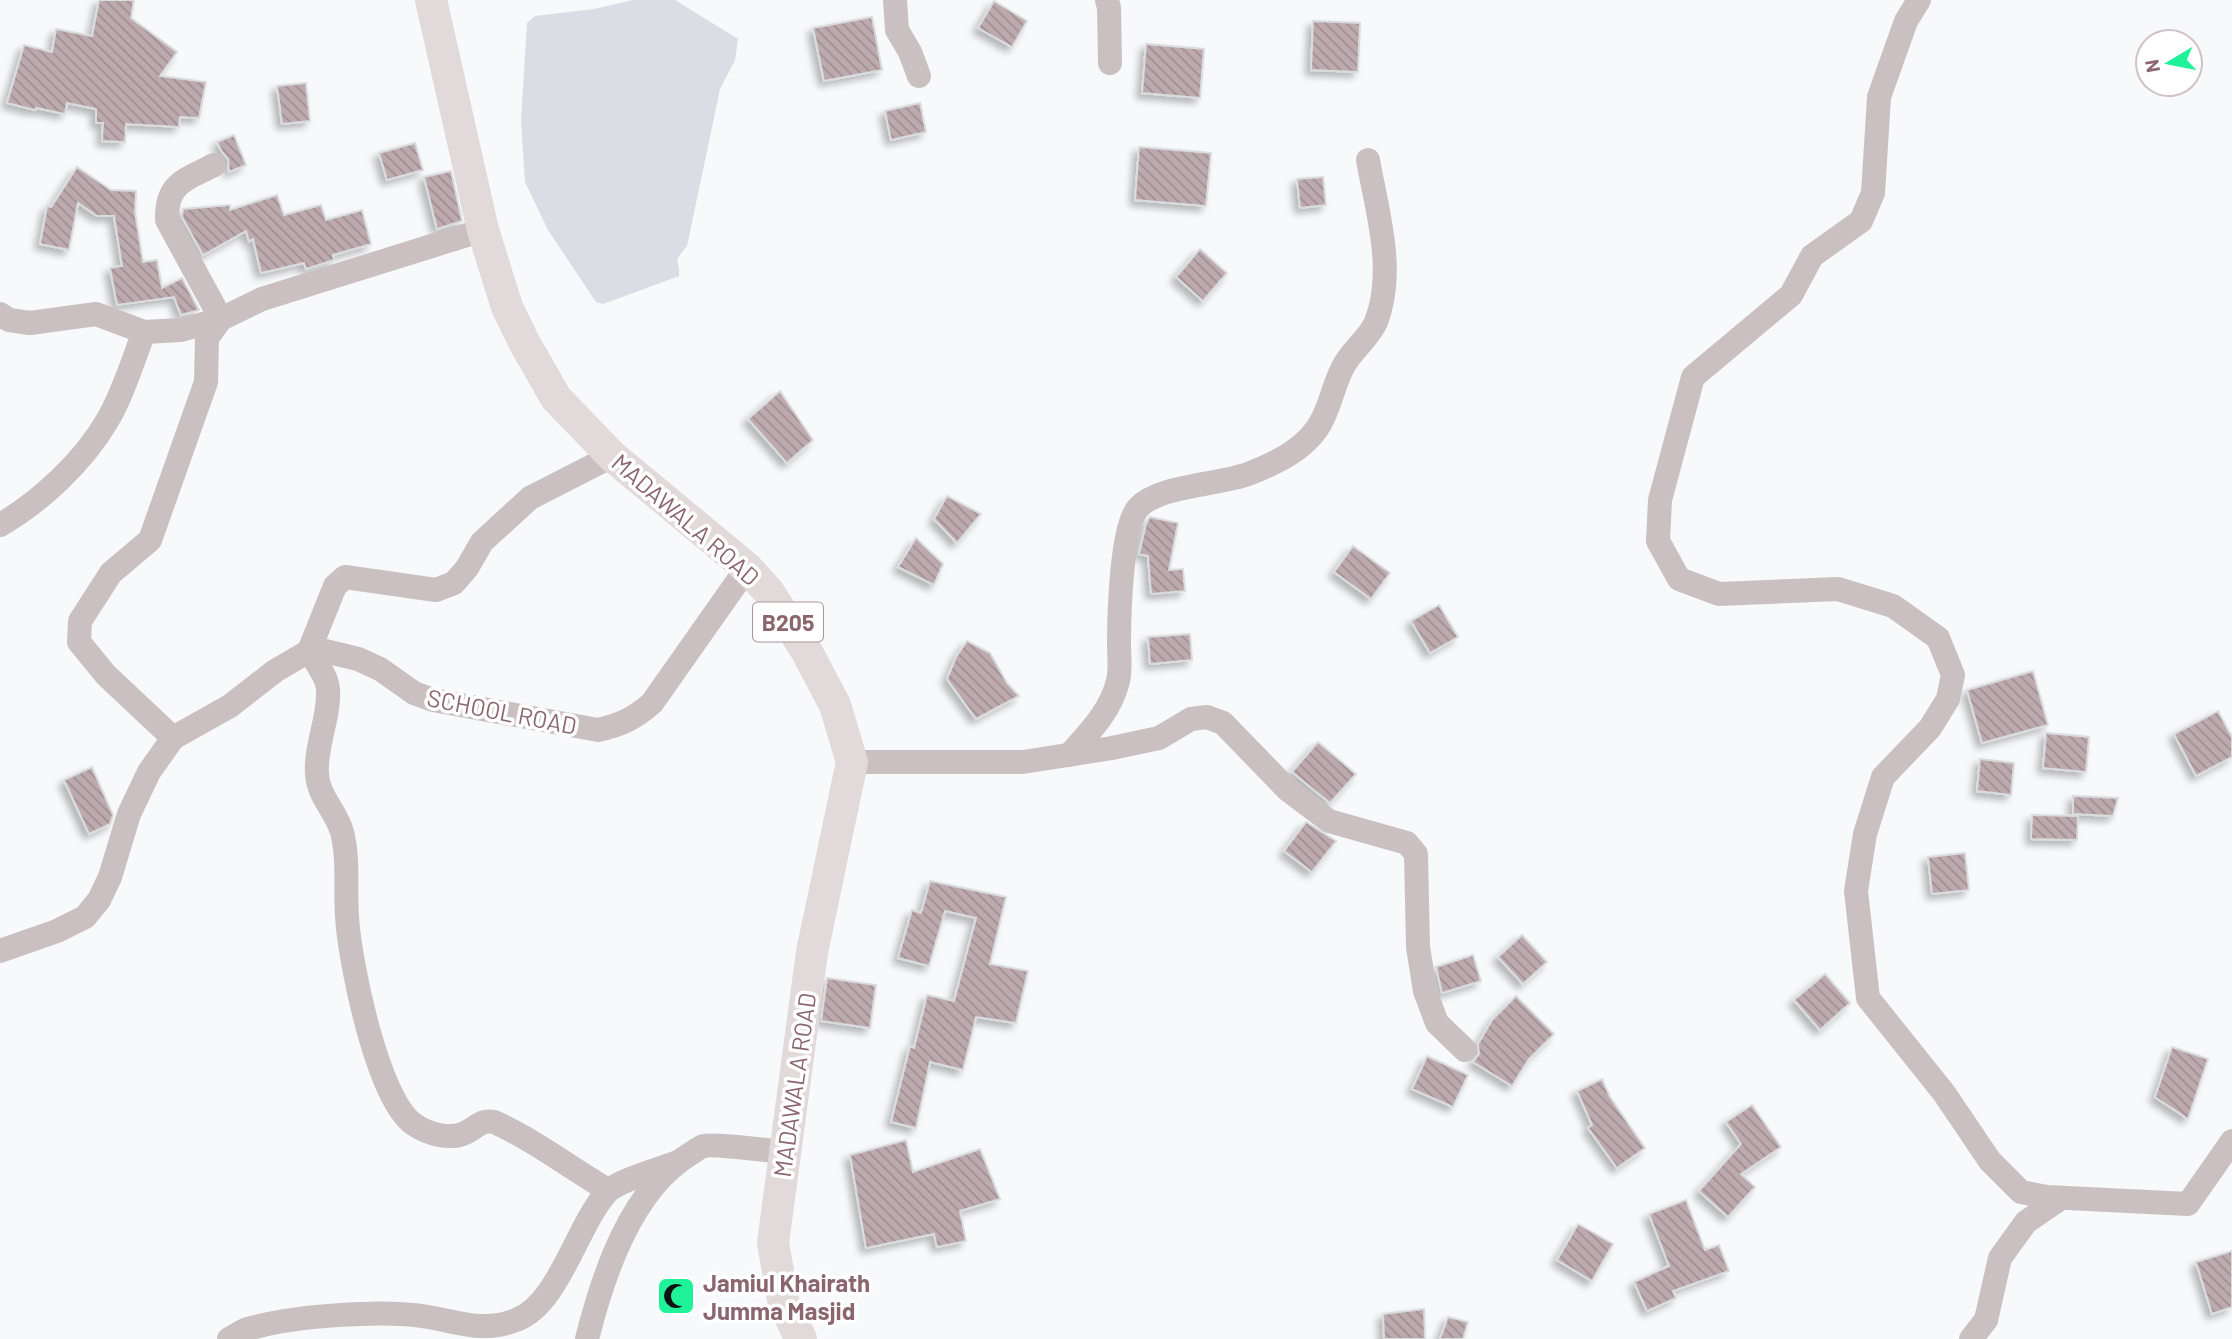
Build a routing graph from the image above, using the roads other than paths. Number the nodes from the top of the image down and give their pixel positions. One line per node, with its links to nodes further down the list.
1 (431, 0): 9 (main road, MADAWALA ROAD / B205)
2 (895, 0): 6 (street)
3 (1107, 0): 5 (street)
4 (1919, 0): 26 (street)
5 (1110, 63)
6 (919, 76)
7 (1368, 160): 18 (street)
8 (214, 165): 11 (street)
9 (483, 230): 11 (street); 13 (main road, MADAWALA ROAD / B205)
10 (0, 314): 12 (street)
11 (221, 319): 12 (street); 17 (street)
12 (144, 332): 14 (street)
13 (612, 456): 15 (main road, MADAWALA ROAD / B205); 16 (street)
14 (0, 524)
15 (747, 568): 16 (street, SCHOOL ROAD); 19 (main road, MADAWALA ROAD / B205)
16 (309, 651): 17 (street); 25 (street)
17 (173, 738): 20 (street)
18 (1069, 755): 19 (street); 21 (street)
19 (852, 762): 23 (main road, MADAWALA ROAD / B205)
20 (0, 951)
21 (1465, 1050)
22 (2232, 1141): 26 (street)
23 (785, 1152): 24 (street); 29 (main road, MADAWALA ROAD / B205)
24 (675, 1163): 25 (street); 28 (street)
25 (608, 1190): 27 (street)
26 (2061, 1198): 30 (street)
27 (229, 1339)
28 (587, 1339)
29 (802, 1339)
30 (1971, 1339)

